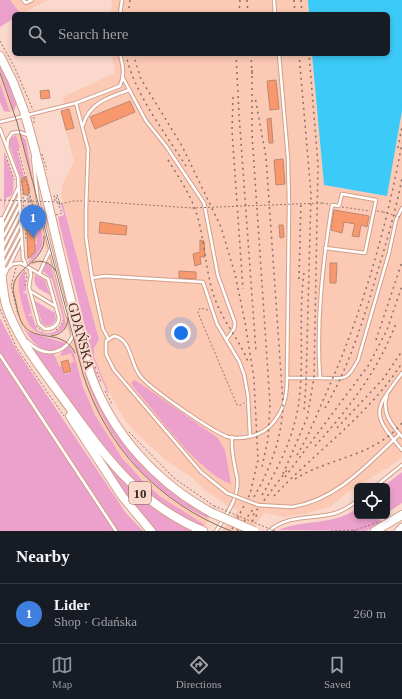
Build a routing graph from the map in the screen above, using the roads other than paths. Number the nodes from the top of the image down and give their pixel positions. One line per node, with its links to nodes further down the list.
1 (22, 0): 2 (lane)
2 (32, 0)
3 (122, 0): 5 (lane)
4 (274, 0): 6 (lane)
5 (120, 12)
6 (275, 12)
7 (0, 56): 13 (main road, GDAŃSKA / 10)
8 (121, 56): 10 (lane)
9 (279, 56): 51 (lane)
10 (123, 78): 11 (lane); 12 (lane)
11 (129, 90): 15 (lane); 46 (lane)
12 (76, 103): 13 (lane); 15 (lane)
13 (25, 116): 14 (lane); 17 (main road, GDAŃSKA / 10)
14 (0, 122)
15 (83, 125): 38 (lane)
16 (0, 130): 18 (lane)
17 (31, 138): 18 (lane); 33 (lane); 41 (main road, GDAŃSKA / 10)
18 (7, 148): 19 (lane)
19 (18, 184): 20 (lane); 27 (lane)
20 (19, 192): 21 (lane); 30 (lane)
21 (20, 201): 23 (lane); 32 (lane)
22 (402, 208): 52 (lane)
23 (20, 209): 24 (lane); 34 (lane)
24 (21, 218): 26 (lane); 36 (lane)
25 (0, 220): 27 (main road, 10)
26 (21, 226): 29 (lane); 36 (lane)
27 (0, 230): 28 (main road, 10)
28 (0, 235): 30 (main road, 10)
29 (22, 235): 35 (lane); 36 (lane)
30 (0, 239): 32 (main road, 10)
31 (325, 248): 31 (lane); 52 (lane)
32 (0, 249): 34 (main road, 10)
33 (50, 249): 37 (lane); 41 (lane)
34 (0, 258): 36 (main road, 10)
35 (28, 268): 36 (lane); 37 (lane); 39 (lane)
36 (2, 270): 42 (main road, 10)
37 (39, 274): 40 (lane)
38 (92, 278): 45 (lane); 46 (lane)
39 (30, 291): 40 (lane); 40 (lane)
40 (56, 306)
41 (71, 314): 43 (lane); 43 (lane); 44 (lane); 48 (main road, GDAŃSKA / 10)
42 (14, 325): 44 (lane); 49 (main road, 10)
43 (75, 330): 44 (lane); 48 (lane)
44 (73, 336)
45 (108, 338): 56 (lane); 57 (lane, bridge)
46 (226, 340): 54 (lane)
47 (0, 355): 65 (lane)
48 (85, 356): 68 (main road, GDAŃSKA / 10, bridge)
49 (41, 368): 64 (main road, 10); 66 (main road)
50 (402, 373): 53 (lane)
51 (287, 378): 52 (lane); 54 (lane)
52 (320, 378)
53 (388, 392): 55 (lane); 57 (lane)
54 (250, 436): 56 (lane)
55 (401, 436): 57 (lane)
56 (232, 437): 67 (lane)
57 (394, 440): 58 (lane)
58 (402, 450)
59 (402, 465): 60 (lane)
60 (380, 483)
61 (354, 503): 69 (lane)
62 (402, 515): 70 (main road)
63 (402, 528): 71 (main road)
64 (201, 530)
65 (116, 531)
66 (151, 531)
67 (216, 531)
68 (254, 531)
69 (269, 531)
70 (375, 531)
71 (399, 531)

